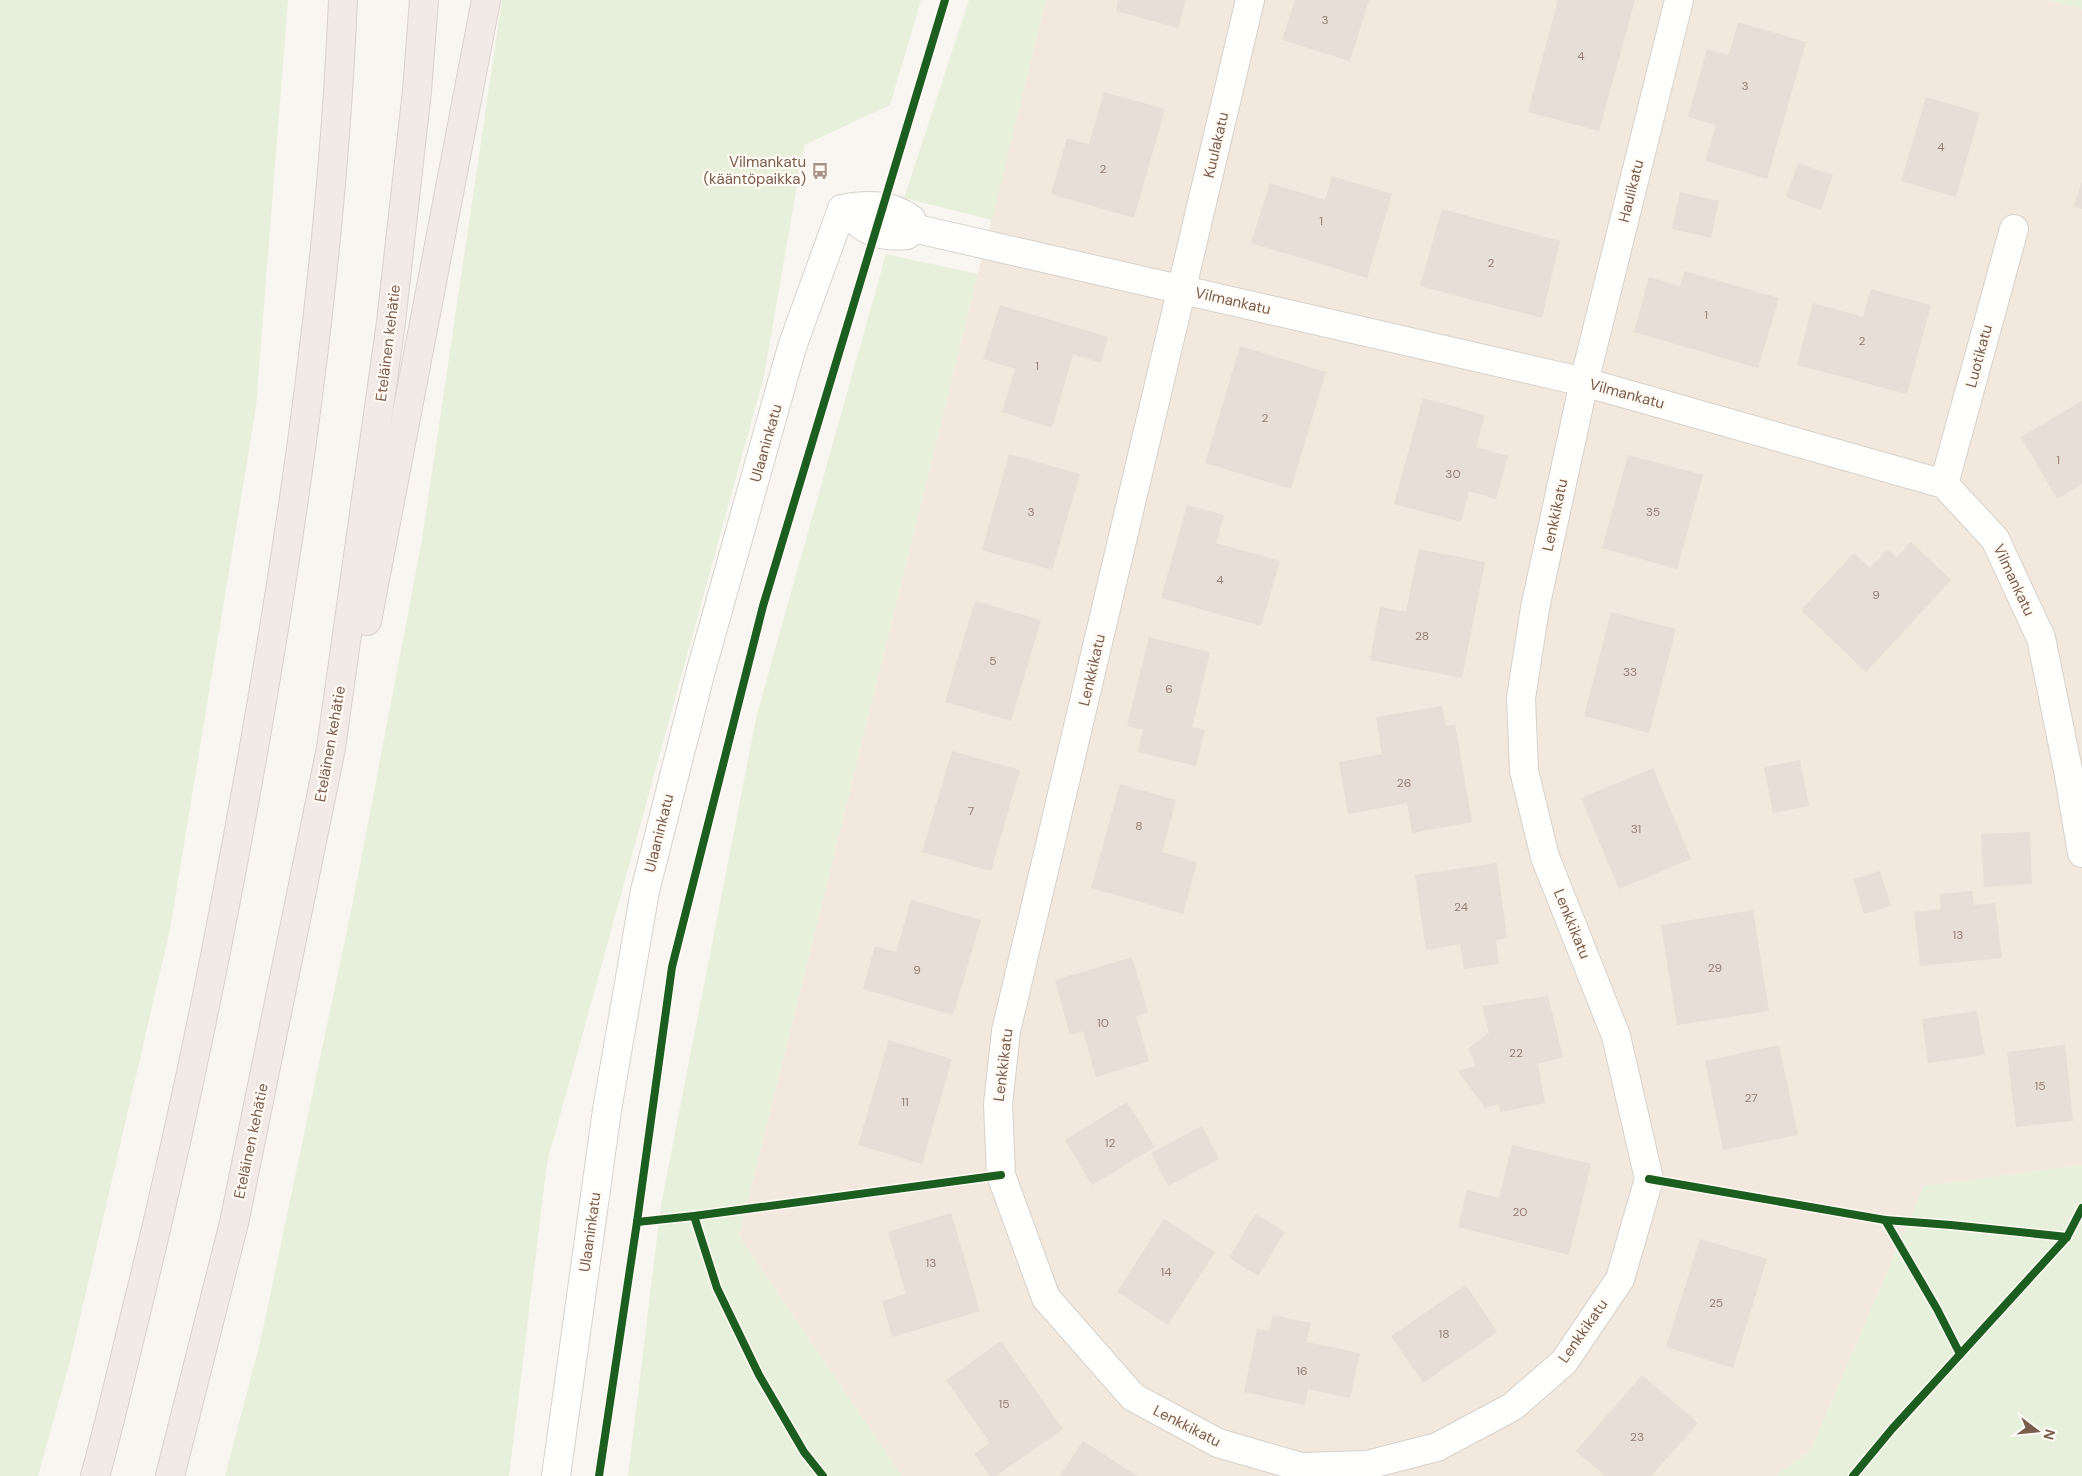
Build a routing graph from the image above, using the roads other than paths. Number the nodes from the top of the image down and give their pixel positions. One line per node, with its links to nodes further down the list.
1 (343, 0): 13 (highway)
2 (424, 0): 12 (highway, Eteläinen kehätie)
3 (486, 0): 12 (highway)
4 (1250, 0): 8 (street, Kuulakatu)
5 (1679, 0): 9 (street, Haulikatu)
6 (842, 209): 8 (street, Vilmankatu); 15 (street, Ulaaninkatu)
7 (2014, 229): 10 (street, Luotikatu)
8 (1181, 290): 9 (street, Vilmankatu); 9 (street, Lenkkikatu)
9 (1584, 382): 10 (street, Vilmankatu)
10 (1944, 484): 11 (street, Vilmankatu)
11 (2082, 853)
12 (234, 1223): 14 (highway, Eteläinen kehätie)
13 (95, 1476)
14 (170, 1476)
15 (556, 1476)

